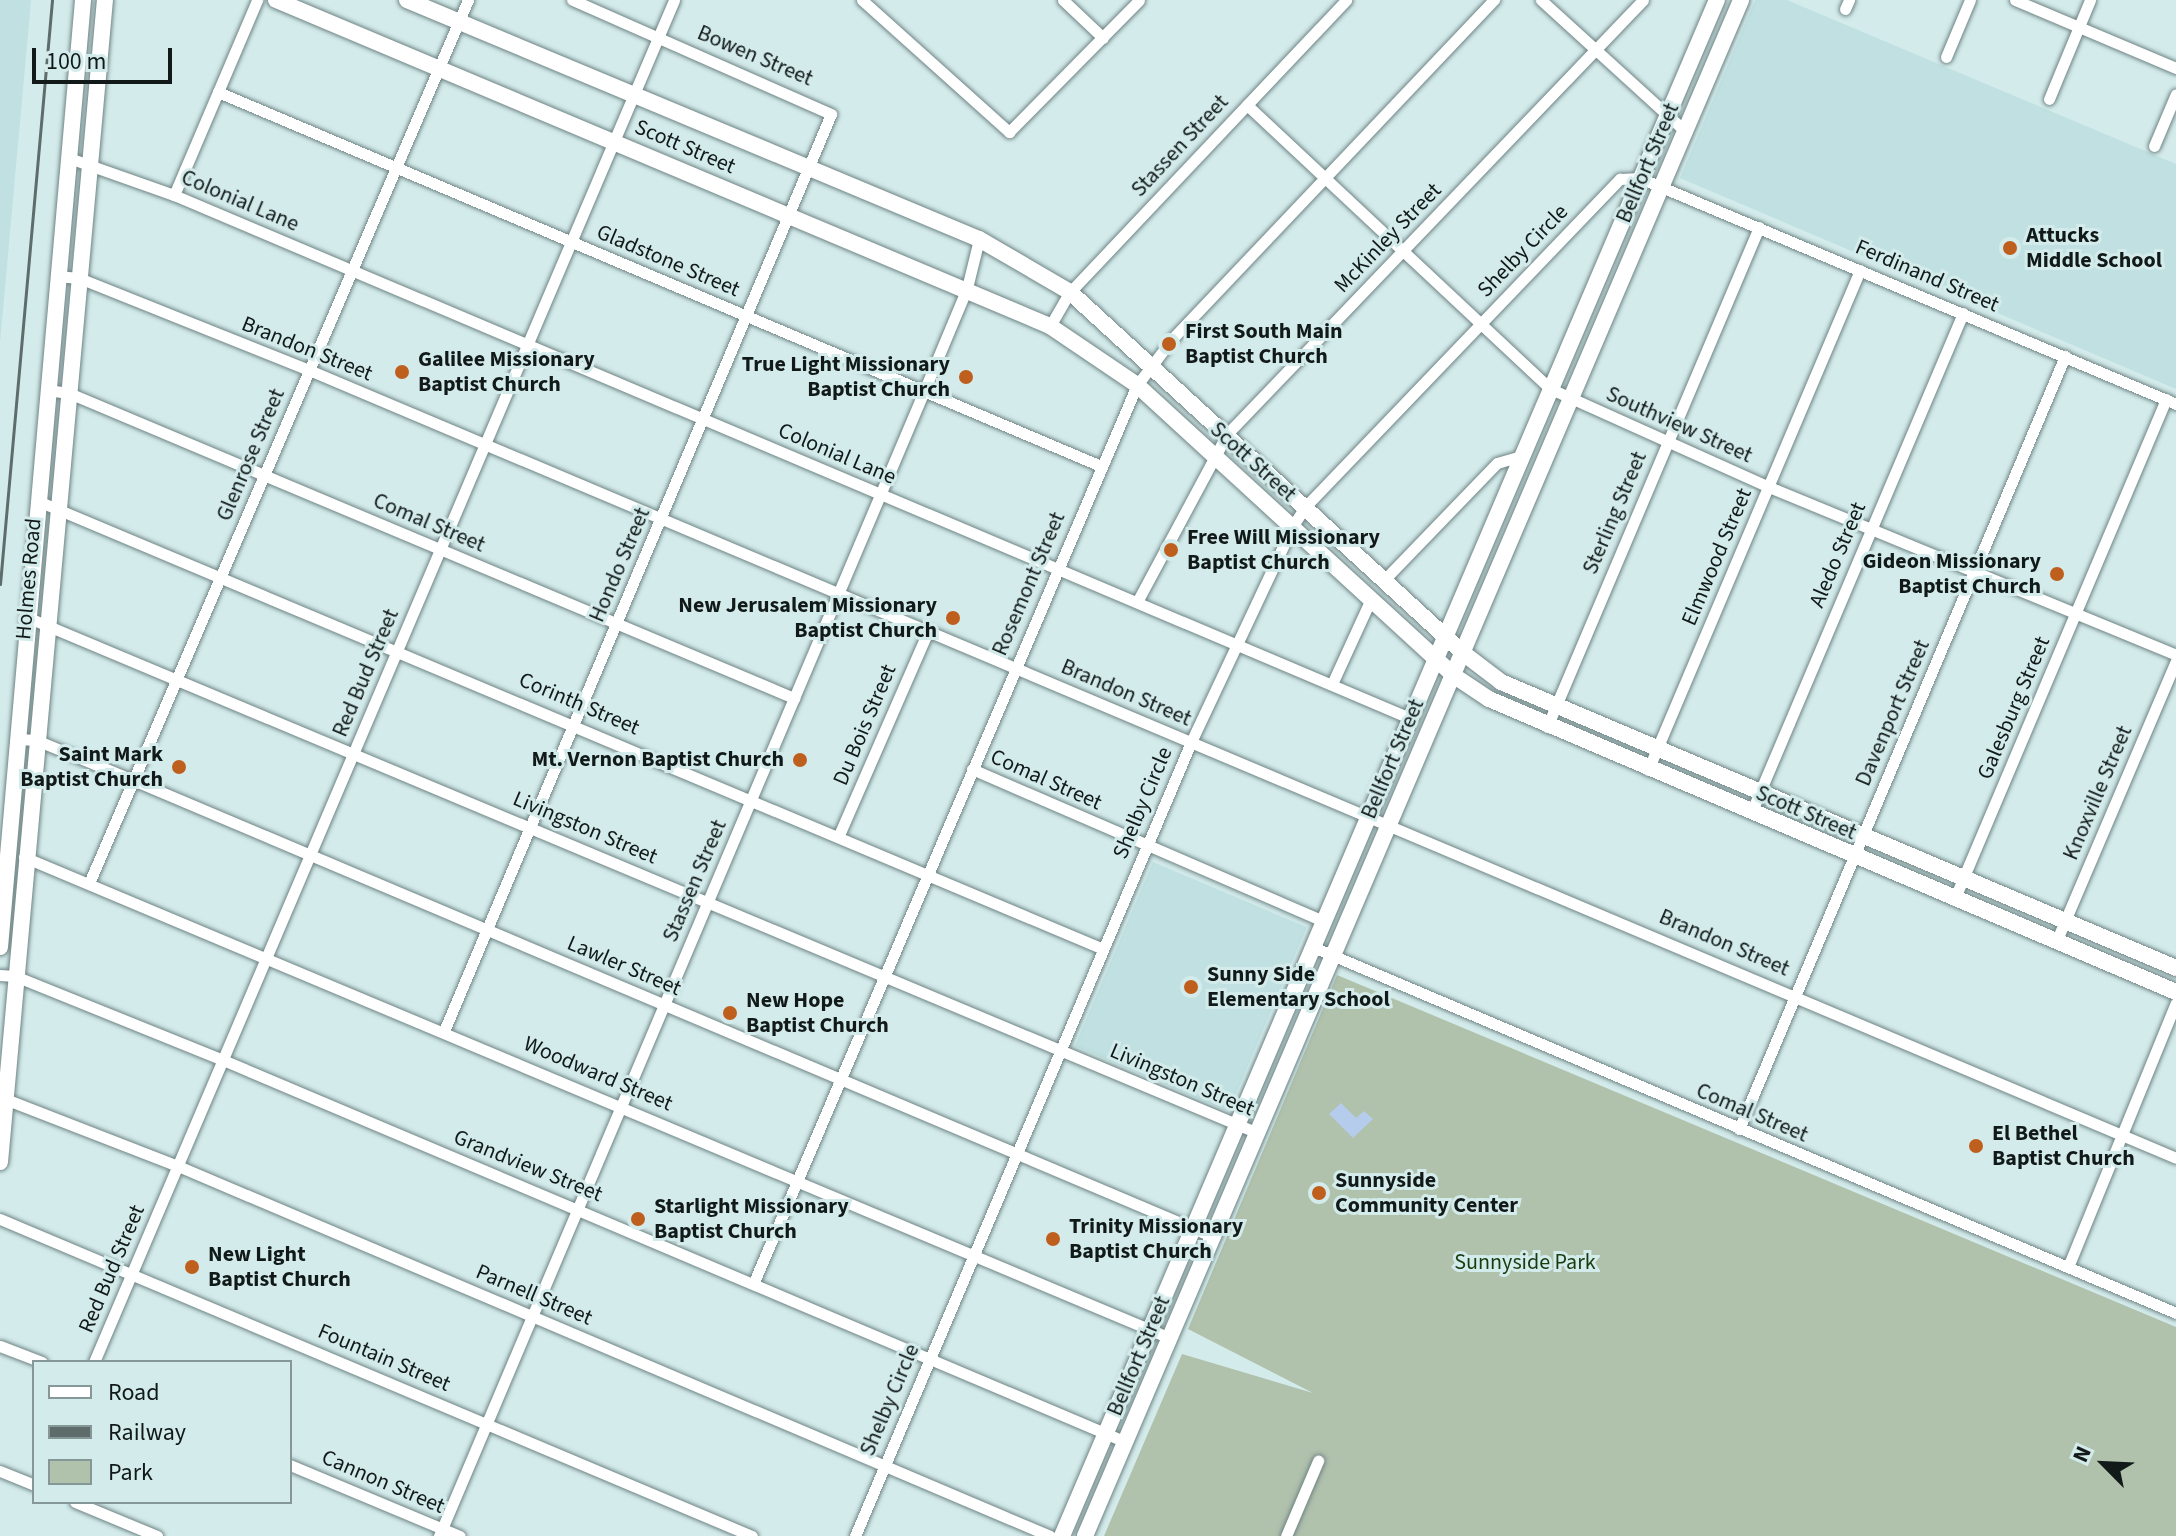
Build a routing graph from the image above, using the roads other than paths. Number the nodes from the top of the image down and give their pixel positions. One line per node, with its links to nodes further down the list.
1 (83, 0): 39 (main road, Holmes Road)
2 (105, 0): 40 (main road, Holmes Road)
3 (257, 0): 29 (street)
4 (276, 0): 27 (main road, Scott Street)
5 (407, 0): 21 (main road, Scott Street)
6 (468, 0): 21 (street, Glenrose Street)
7 (572, 0): 23 (street, Bowen Street)
8 (674, 0): 23 (street, Red Bud Street)
9 (862, 0): 24 (street)
10 (1063, 0): 24 (street)
11 (1139, 0): 24 (street)
12 (1346, 0): 33 (street, Stassen Street)
13 (1494, 0): 44 (street, Rosemont Street)
14 (1541, 0): 25 (street)
15 (1643, 0): 25 (street, McKinley Street)
16 (1970, 0): 26 (street)
17 (2015, 0): 22 (street)
18 (2090, 0): 22 (street)
19 (1717, 2): 20 (main road); 35 (main road, Bellfort Street)
20 (1739, 6): 36 (main road, Bellfort Street)
21 (459, 22): 27 (street, Glenrose Street); 31 (main road, Scott Street)
22 (2079, 26): 28 (street); 32 (street)
23 (659, 36): 31 (street, Red Bud Street); 34 (street, Bowen Street)
24 (1103, 38)
25 (1594, 51): 35 (street); 51 (street, McKinley Street)
26 (1946, 57)
27 (440, 67): 37 (main road, Scott Street); 41 (street, Glenrose Street)
28 (2176, 68)
29 (218, 92): 41 (street, Gladstone Street); 46 (street)
30 (2176, 94): 38 (street)
31 (633, 97): 37 (street, Red Bud Street); 42 (main road, Scott Street)
32 (2049, 99)
33 (1247, 105): 44 (street, Southview Street); 58 (street, Stassen Street)
34 (831, 114): 42 (street, Hondo Street)
35 (1667, 116): 36 (street); 43 (main road, Bellfort Street)
36 (1686, 132): 45 (main road, Bellfort Street)
37 (614, 141): 47 (main road, Scott Street); 50 (street, Red Bud Street)
38 (2154, 146)
39 (69, 158): 40 (street, Colonial Lane); 54 (main road, Holmes Road)
40 (90, 162): 46 (street, Colonial Lane); 55 (main road, Holmes Road)
41 (396, 167): 50 (street, Gladstone Street); 52 (street, Glenrose Street)
42 (810, 170): 47 (street, Hondo Street); 49 (main road, Scott Street)
43 (1640, 178): 45 (street); 56 (main road, Bellfort Street); 62 (street, Shelby Circle)
44 (1325, 179): 51 (street, Southview Street); 66 (street, Rosemont Street)
45 (1661, 187): 48 (street, Ferdinand Street); 59 (main road, Bellfort Street)
46 (174, 195): 52 (street, Colonial Lane)
47 (791, 215): 57 (main road, Scott Street); 61 (street, Hondo Street)
48 (1759, 227): 53 (street, Ferdinand Street); 77 (street, Sterling Street)
49 (979, 239): 57 (street, Stassen Street); 58 (main road, Scott Street)
50 (571, 242): 61 (street, Gladstone Street); 64 (street, Red Bud Street)
51 (1403, 252): 62 (street, Southview Street); 76 (street, McKinley Street)
52 (352, 270): 64 (street, Colonial Lane); 67 (street, Glenrose Street)
53 (1860, 270): 60 (street, Ferdinand Street); 83 (street, Elmwood Street)
54 (57, 276): 55 (street, Brandon Street); 70 (main road, Holmes Road)
55 (79, 278): 67 (street, Brandon Street); 72 (main road, Holmes Road)
56 (1596, 283): 59 (main road); 69 (main road, Bellfort Street)
57 (967, 288): 63 (main road, Scott Street); 71 (street, Stassen Street)
58 (1070, 292): 63 (street, Stassen Street); 66 (main road, Scott Street)
59 (1616, 292): 73 (main road, Bellfort Street)
60 (1963, 313): 65 (street, Ferdinand Street); 92 (street, Aledo Street)
61 (748, 316): 71 (street, Gladstone Street); 75 (street, Hondo Street)
62 (1480, 324): 69 (street, Southview Street); 89 (street, Shelby Circle)
63 (1050, 326): 68 (main road, Scott Street)
64 (527, 346): 75 (street, Colonial Lane); 78 (street, Red Bud Street)
65 (2065, 356): 74 (street, Ferdinand Street); 95 (street, Davenport Street)
66 (1150, 364): 68 (street, Rosemont Street); 76 (main road, Scott Street)
67 (309, 370): 78 (street, Brandon Street); 82 (street, Glenrose Street)
68 (1137, 385): 80 (main road, Scott Street); 81 (street, Rosemont Street)
69 (1551, 389): 73 (street, Southview Street); 79 (main road, Bellfort Street)
70 (47, 390): 72 (street, Comal Street); 86 (main road, Holmes Road)
71 (924, 391): 81 (street, Gladstone Street); 85 (street, Stassen Street)
72 (69, 393): 82 (street, Comal Street); 88 (main road, Holmes Road)
73 (1571, 400): 77 (street, Southview Street); 87 (main road, Bellfort Street)
74 (2171, 401): 101 (street, Galesburg Street)
75 (704, 420): 85 (street, Colonial Lane); 90 (street, Hondo Street)
76 (1227, 434): 80 (street, McKinley Street); 89 (main road, Scott Street)
77 (1667, 442): 83 (street, Southview Street); 117 (street, Sterling Street)
78 (485, 445): 90 (street, Brandon Street); 93 (street, Red Bud Street)
79 (1522, 456): 84 (main road, Bellfort Street); 97 (street)
80 (1216, 458): 91 (main road, Scott Street); 100 (street, McKinley Street)
81 (1101, 466): 94 (street, Rosemont Street)
82 (264, 475): 93 (street, Comal Street); 96 (street, Glenrose Street)
83 (1769, 487): 92 (street, Southview Street); 124 (street, Elmwood Street)
84 (1507, 493): 87 (main road); 106 (main road, Bellfort Street)
85 (880, 494): 94 (street, Colonial Lane); 98 (street, Stassen Street)
86 (38, 501): 88 (street, Corinth Street); 102 (main road, Holmes Road)
87 (1528, 501): 109 (main road, Bellfort Street)
88 (57, 507): 96 (street, Corinth Street); 103 (main road, Holmes Road)
89 (1305, 507): 91 (street, Shelby Circle); 97 (main road, Scott Street)
90 (661, 521): 98 (street, Brandon Street); 104 (street, Hondo Street)
91 (1292, 527): 99 (main road, Scott Street); 107 (street, Shelby Circle)
92 (1871, 529): 95 (street, Southview Street); 129 (street, Aledo Street)
93 (440, 550): 104 (street, Comal Street); 108 (street, Red Bud Street)
94 (1057, 568): 100 (street, Colonial Lane); 112 (street, Rosemont Street)
95 (1974, 572): 101 (street, Southview Street); 136 (street, Davenport Street)
96 (221, 575): 108 (street, Corinth Street); 114 (street, Glenrose Street)
97 (1383, 581): 106 (main road, Scott Street)
98 (837, 595): 105 (street, Brandon Street); 116 (street, Stassen Street)
99 (1371, 599): 111 (main road, Scott Street); 115 (street)
100 (1137, 602): 107 (street, Colonial Lane)
101 (2076, 613): 110 (street, Southview Street); 143 (street, Galesburg Street)
102 (29, 618): 103 (street, Livingston Street); 121 (main road, Holmes Road)
103 (47, 623): 114 (street, Livingston Street); 122 (main road, Holmes Road)
104 (617, 623): 116 (street, Comal Street); 119 (street, Hondo Street)
105 (928, 631): 112 (street, Brandon Street); 135 (street, Du Bois Street)
106 (1445, 637): 109 (main road, Scott Street); 111 (main road, Bellfort Street)
107 (1238, 646): 115 (street, Colonial Lane); 123 (street, Shelby Circle)
108 (397, 650): 119 (street, Corinth Street); 125 (street, Red Bud Street)
109 (1463, 653): 113 (main road, Bellfort Street); 117 (main road, Scott Street)
110 (2176, 658): 148 (street, Knoxville Street)
111 (1435, 660): 113 (main road, Scott Street); 118 (main road, Bellfort Street)
112 (1015, 668): 123 (street, Brandon Street); 126 (street, Rosemont Street)
113 (1453, 675): 120 (main road, Scott Street); 133 (main road, Bellfort Street)
114 (177, 679): 125 (street, Livingston Street); 128 (street, Glenrose Street)
115 (1332, 684): 118 (street, Colonial Lane)
116 (794, 698): 130 (street, Stassen Street)
117 (1555, 707): 120 (street, Sterling Street); 124 (main road, Scott Street)
118 (1410, 718): 132 (main road, Bellfort Street)
119 (575, 724): 130 (street, Corinth Street); 134 (street, Hondo Street)
120 (1547, 727): 127 (main road, Scott Street)
121 (18, 739): 122 (street, Lawler Street); 139 (main road, Holmes Road)
122 (36, 740): 128 (street, Lawler Street); 140 (main road, Holmes Road)
123 (1191, 742): 132 (street, Brandon Street); 137 (street, Shelby Circle)
124 (1658, 749): 127 (street, Elmwood Street); 129 (main road, Scott Street)
125 (354, 752): 134 (street, Livingston Street); 138 (street, Red Bud Street)
126 (972, 769): 137 (street, Comal Street); 142 (street, Rosemont Street)
127 (1648, 770): 131 (main road, Scott Street)
128 (133, 780): 138 (street, Lawler Street); 144 (street, Glenrose Street)
129 (1759, 793): 131 (street, Aledo Street); 136 (main road, Scott Street)
130 (751, 799): 135 (street, Corinth Street); 146 (street, Stassen Street)
131 (1751, 813): 141 (main road, Scott Street)
132 (1368, 817): 133 (street, Brandon Street); 147 (main road, Bellfort Street)
133 (1389, 826): 155 (main road, Bellfort Street); 160 (street, Brandon Street)
134 (531, 827): 146 (street, Livingston Street); 149 (street, Hondo Street)
135 (839, 835): 142 (street, Corinth Street)
136 (1862, 836): 141 (street, Davenport Street); 143 (main road, Scott Street)
137 (1147, 846): 147 (street, Comal Street); 153 (street, Shelby Circle)
138 (310, 855): 149 (street, Lawler Street); 154 (street, Red Bud Street)
139 (8, 856): 140 (street, Woodward Street); 151 (main road, Holmes Road)
140 (27, 857): 144 (street, Woodward Street); 157 (main road, Holmes Road)
141 (1854, 857): 145 (main road, Scott Street); 160 (street, Davenport Street)
142 (929, 873): 153 (street, Corinth Street); 158 (street, Rosemont Street)
143 (1963, 878): 145 (street, Galesburg Street); 148 (main road, Scott Street)
144 (90, 881): 154 (street, Woodward Street)
145 (1954, 900): 150 (main road, Scott Street)
146 (708, 901): 158 (street, Livingston Street); 162 (street, Stassen Street)
147 (1324, 921): 152 (main road, Bellfort Street)
148 (2065, 922): 150 (street, Knoxville Street); 156 (main road, Scott Street)
149 (487, 930): 162 (street, Lawler Street); 163 (street, Hondo Street)
150 (2056, 942): 159 (main road, Scott Street)
151 (0, 947)
152 (1313, 947): 155 (street, Comal Street); 169 (main road, Bellfort Street)
153 (1103, 949): 164 (street, Shelby Circle)
154 (267, 956): 163 (street, Woodward Street); 165 (street, Red Bud Street)
155 (1334, 957): 170 (street, Comal Street); 171 (main road, Bellfort Street)
156 (2176, 968)
157 (8, 976): 165 (street, Grandview Street); 167 (main road, Holmes Road)
158 (885, 977): 164 (street, Livingston Street); 166 (street, Rosemont Street)
159 (2176, 992)
160 (1795, 995): 170 (street, Davenport Street); 172 (street, Brandon Street)
161 (2176, 1003): 172 (street)
162 (664, 1004): 166 (street, Lawler Street); 168 (street, Stassen Street)
163 (444, 1031): 168 (street, Woodward Street)
164 (1060, 1051): 169 (street, Livingston Street); 173 (street, Shelby Circle)
165 (223, 1060): 176 (street, Red Bud Street); 178 (street, Grandview Street)
166 (842, 1078): 173 (street, Lawler Street); 177 (street, Rosemont Street)
167 (2, 1097): 175 (main road, Holmes Road); 176 (street, Parnell Street)
168 (621, 1106): 177 (street, Woodward Street); 178 (street, Stassen Street)
169 (1238, 1125): 171 (street, Livingston Street); 180 (main road, Bellfort Street)
170 (1739, 1129): 183 (street, Comal Street)
171 (1258, 1133): 181 (main road, Bellfort Street)
172 (2125, 1136): 174 (street, Brandon Street); 183 (street)
173 (1017, 1152): 180 (street, Lawler Street); 182 (street, Shelby Circle)
174 (2176, 1158)
175 (0, 1162)
176 (178, 1166): 184 (street, Red Bud Street); 187 (street, Parnell Street)
177 (797, 1182): 182 (street, Woodward Street); 185 (street, Rosemont Street)
178 (578, 1208): 185 (street, Grandview Street); 187 (street, Stassen Street)
179 (0, 1219): 184 (street, Fountain Street)
180 (1193, 1228): 181 (street, Lawler Street); 188 (main road, Bellfort Street)
181 (1214, 1237): 189 (main road, Bellfort Street)
182 (973, 1254): 188 (street, Woodward Street); 191 (street, Shelby Circle)
183 (2068, 1267): 186 (street, Comal Street)
184 (132, 1274): 193 (street, Red Bud Street); 194 (street, Fountain Street)
185 (754, 1282): 191 (street, Grandview Street)
186 (2176, 1313)
187 (533, 1315): 194 (street, Stassen Street); 199 (street, Parnell Street)
188 (1149, 1330): 189 (street, Woodward Street); 195 (main road, Bellfort Street)
189 (1170, 1338): 196 (main road, Bellfort Street)
190 (0, 1346): 192 (street)
191 (929, 1359): 195 (street, Grandview Street); 199 (street, Shelby Circle)
192 (37, 1360)
193 (95, 1360)
194 (487, 1423): 203 (street, Stassen Street); 206 (street, Fountain Street)
195 (1105, 1434): 196 (street, Grandview Street); 209 (main road, Bellfort Street)
196 (1126, 1442): 210 (main road, Bellfort Street)
197 (1318, 1461): 211 (street)
198 (292, 1466): 203 (street, Cannon Street)
199 (884, 1466): 207 (street, Shelby Circle); 208 (street, Parnell Street)
200 (0, 1471): 201 (street)
201 (32, 1484)
202 (80, 1504): 204 (street)
203 (441, 1532): 205 (street, Cannon Street)
204 (157, 1536)
205 (460, 1536)
206 (752, 1536)
207 (855, 1536)
208 (1050, 1536)
209 (1062, 1536)
210 (1085, 1536)
211 (1286, 1536)

